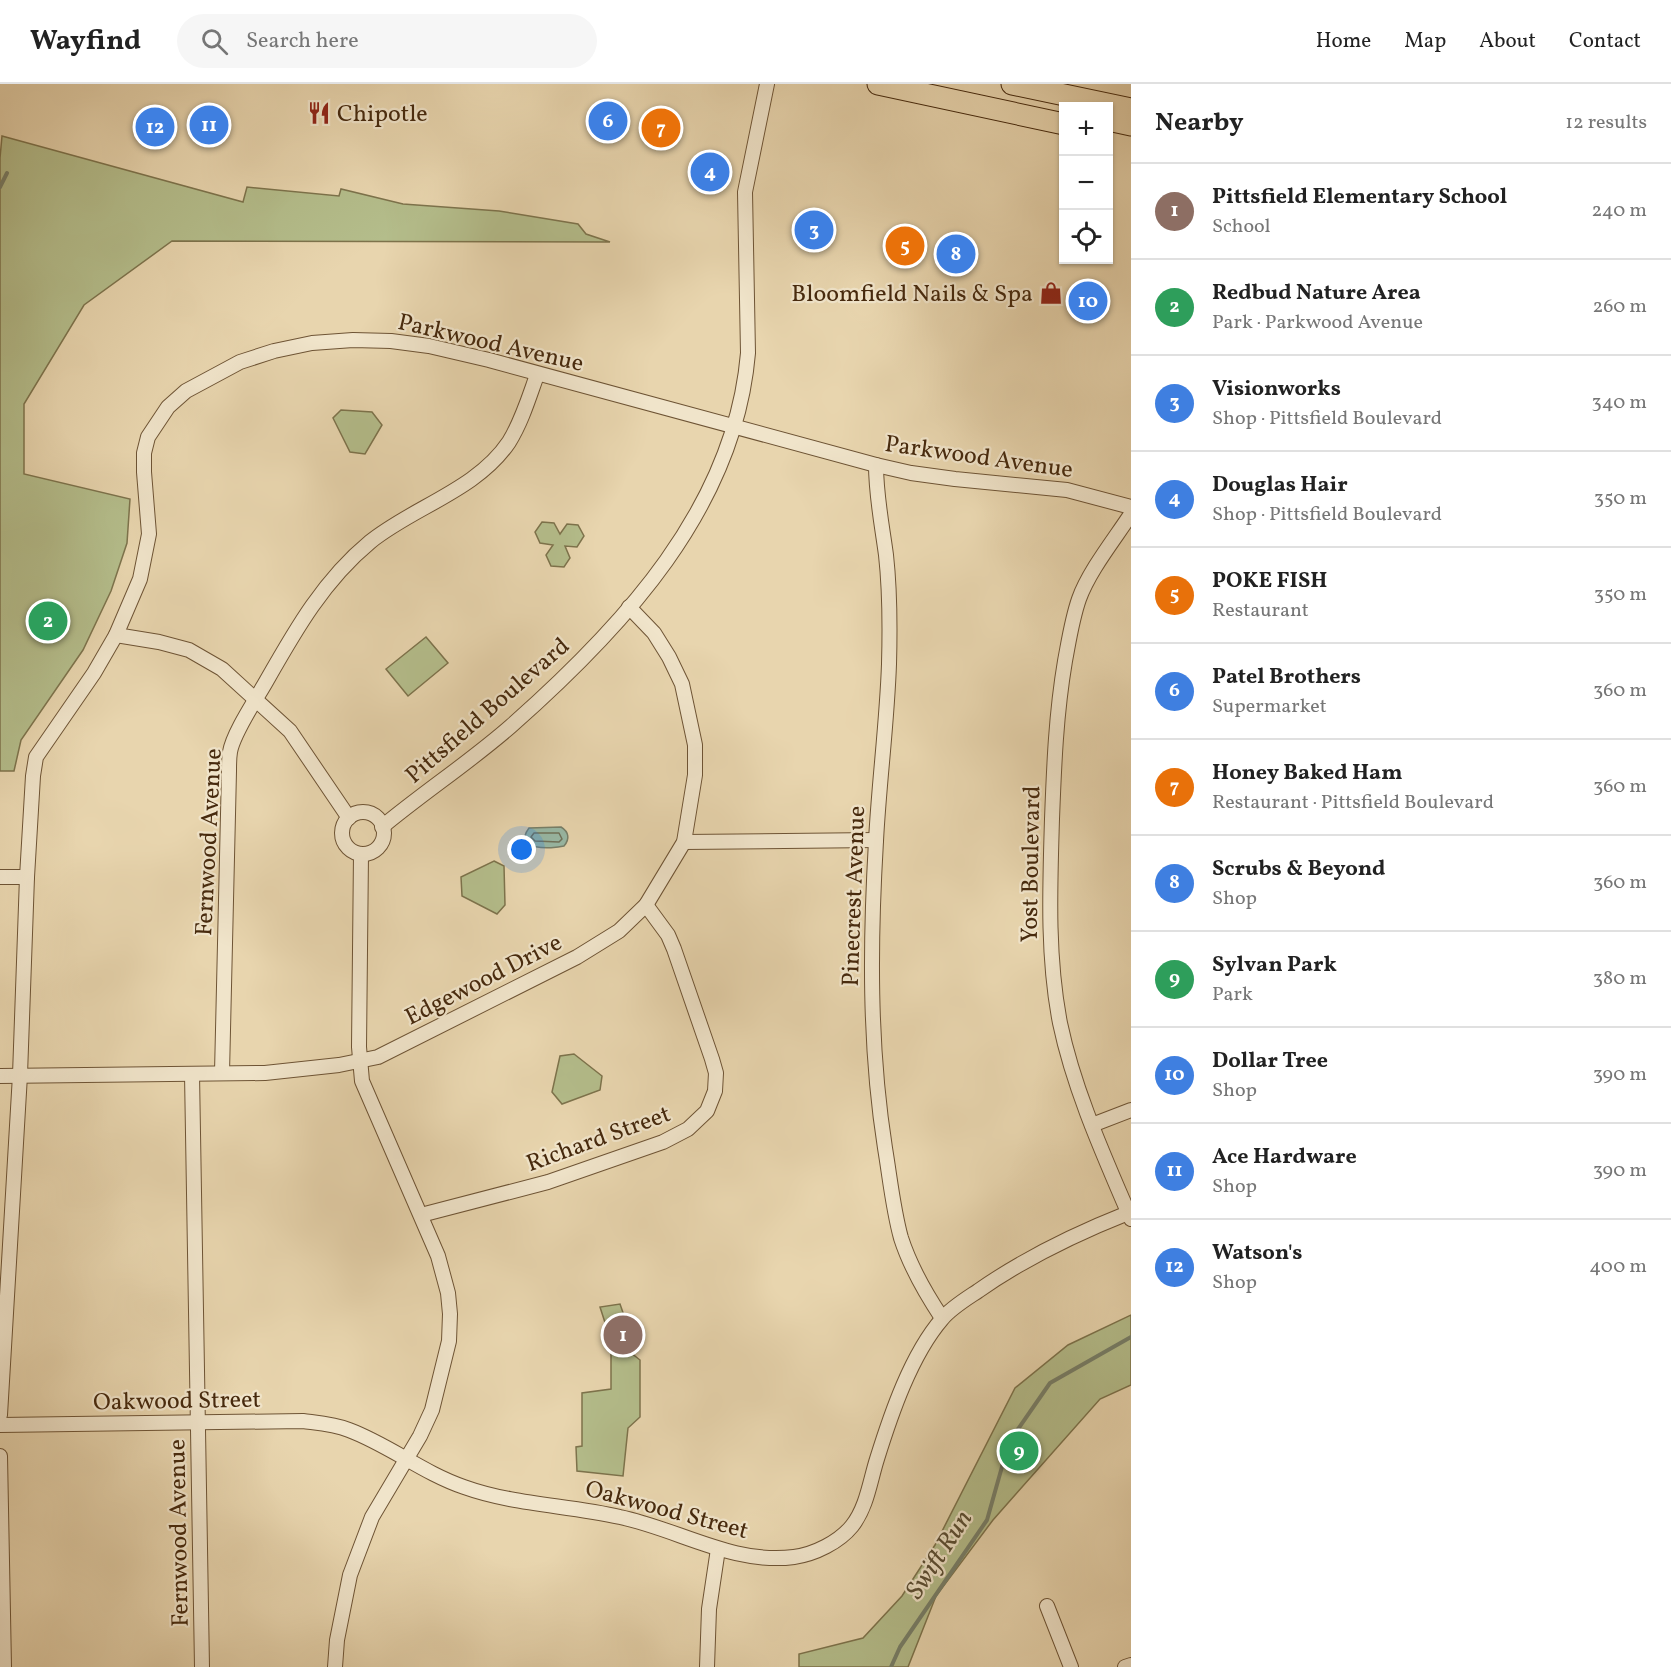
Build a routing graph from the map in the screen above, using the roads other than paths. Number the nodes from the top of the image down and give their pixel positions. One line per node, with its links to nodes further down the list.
1 (767, 84): 12 (street, Pittsfield Boulevard)
2 (1012, 84): 4 (main road)
3 (886, 86): 5 (main road); 7 (main road)
4 (1131, 109)
5 (1059, 110)
6 (1113, 121): 8 (main road)
7 (1059, 123)
8 (1131, 125)
9 (1113, 135): 10 (main road)
10 (1131, 138)
11 (537, 375): 12 (street, Parkwood Avenue); 17 (street, Parkwood Avenue); 18 (street, Fernwood Avenue)
12 (734, 426): 13 (street, Parkwood Avenue); 16 (street, Pittsfield Boulevard)
13 (876, 465): 14 (street, Parkwood Avenue); 21 (street, Pinecrest Avenue)
14 (1131, 507)
15 (1131, 514): 33 (street, Yost Boulevard)
16 (629, 607): 20 (street, Pittsfield Boulevard); 22 (street, Edgewood Drive)
17 (116, 635): 18 (street); 25 (street, Parkwood Avenue)
18 (256, 699): 19 (street); 28 (street, Fernwood Avenue)
19 (349, 818): 20 (street); 23 (street)
20 (382, 827): 23 (street, Pittsfield Boulevard)
21 (876, 840): 22 (street); 36 (street, Pinecrest Avenue)
22 (684, 842): 26 (street, Edgewood Drive)
23 (361, 854): 27 (street)
24 (0, 877): 25 (street)
25 (27, 877): 30 (street, Parkwood Avenue)
26 (646, 905): 27 (street, Edgewood Drive); 34 (street, Richard Street)
27 (359, 1061): 28 (street, Edgewood Drive); 34 (street)
28 (222, 1073): 29 (street, Edgewood Drive)
29 (192, 1074): 30 (street, Edgewood Drive); 38 (street, Fernwood Avenue)
30 (20, 1075): 31 (street, Edgewood Drive); 37 (street, Parkwood Avenue)
31 (0, 1076)
32 (1131, 1110): 33 (street)
33 (1092, 1125): 35 (street, Yost Boulevard)
34 (421, 1215): 41 (street)
35 (1130, 1216): 36 (street, Oakwood Street)
36 (942, 1318): 42 (street, Oakwood Street)
37 (0, 1415)
38 (199, 1422): 39 (street, Oakwood Street); 41 (street, Oakwood Street); 46 (street, Fernwood Avenue)
39 (0, 1425)
40 (0, 1456): 45 (street)
41 (405, 1457): 42 (street, Oakwood Street); 47 (street)
42 (718, 1549): 48 (street)
43 (1047, 1606): 49 (street)
44 (1131, 1665): 50 (street)
45 (4, 1667)
46 (202, 1667)
47 (335, 1667)
48 (707, 1667)
49 (1071, 1667)
50 (1125, 1667)

